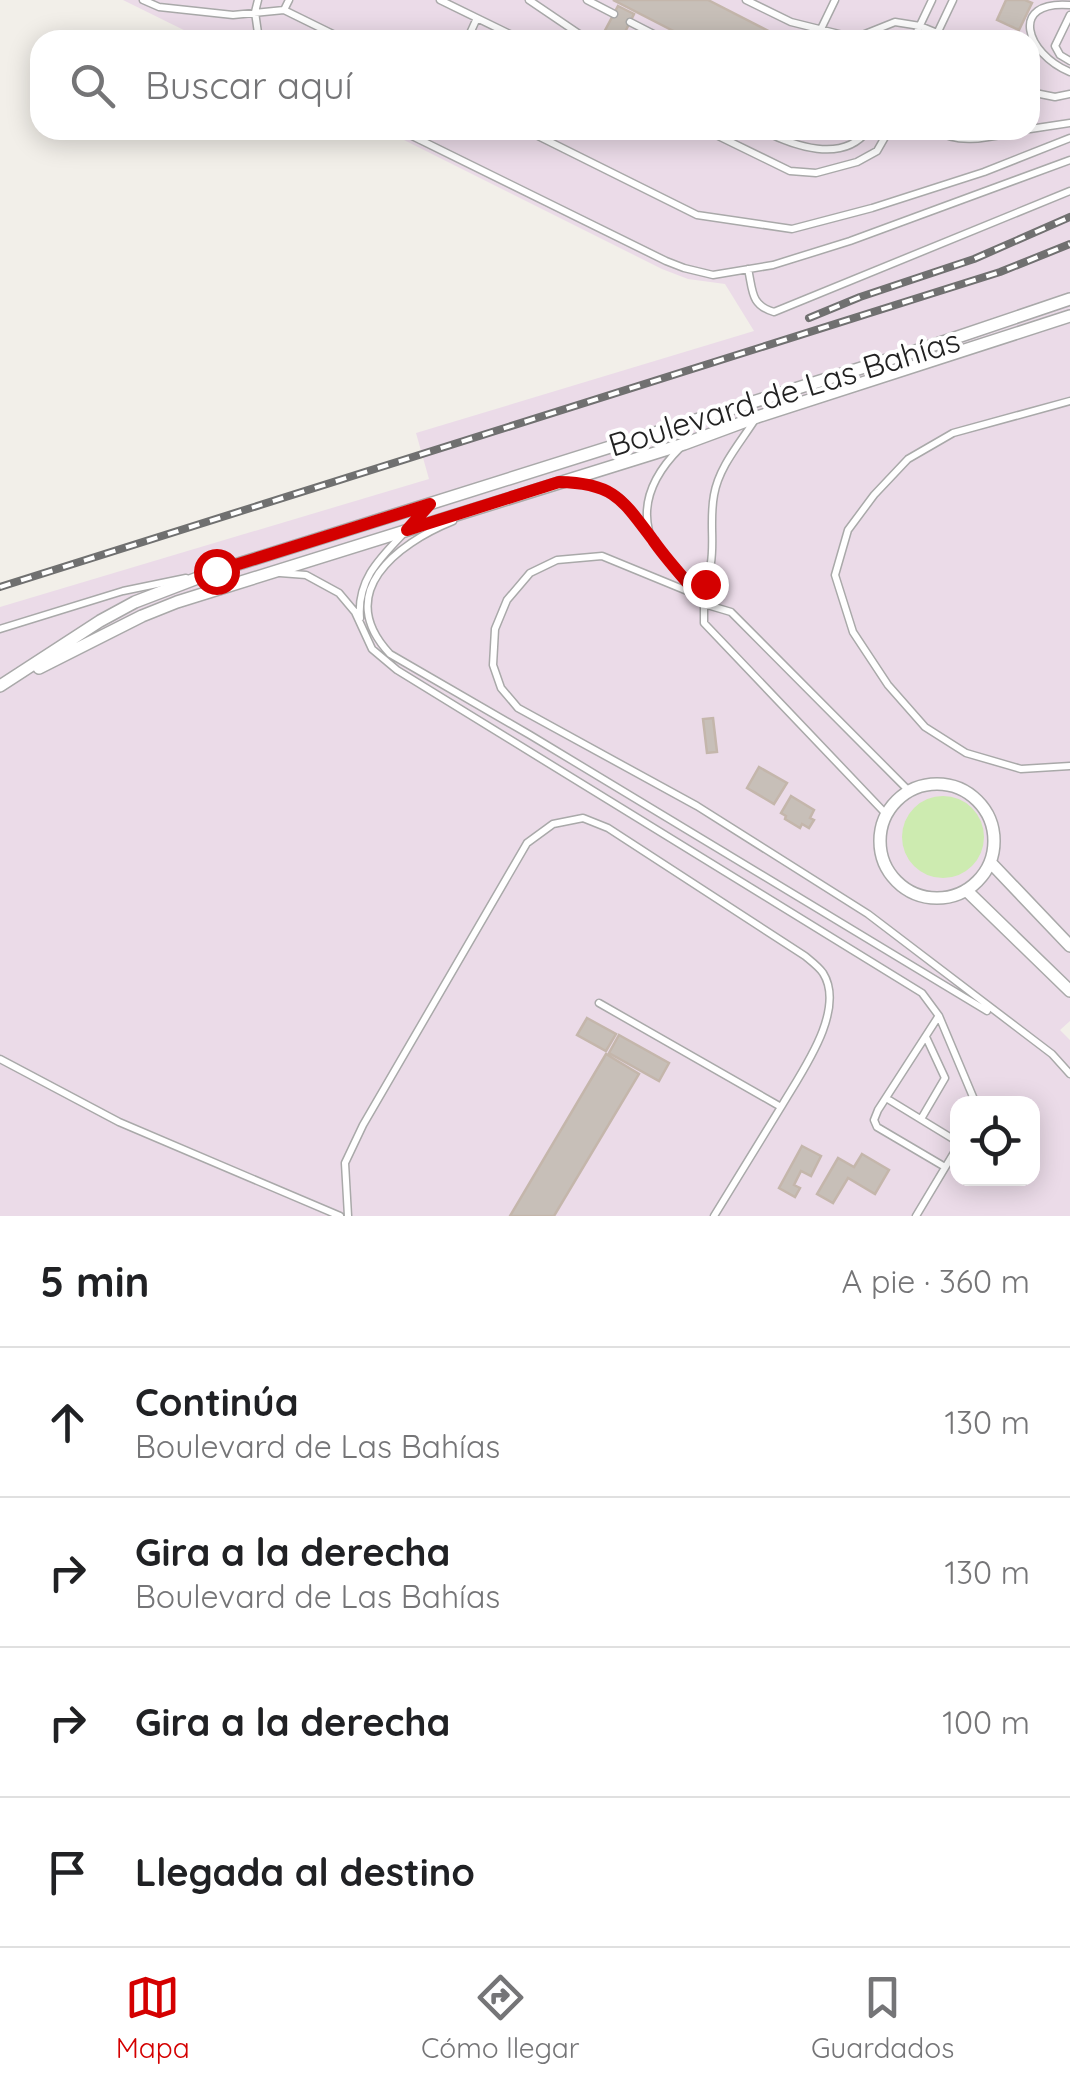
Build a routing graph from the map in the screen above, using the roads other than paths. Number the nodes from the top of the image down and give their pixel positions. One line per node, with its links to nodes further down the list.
1 (143, 0): 13 (lane)
2 (258, 0): 13 (lane)
3 (289, 0): 12 (lane)
4 (440, 0): 16 (lane)
5 (529, 0): 23 (lane)
6 (587, 0): 14 (lane)
7 (746, 0): 25 (lane)
8 (835, 0): 25 (lane)
9 (932, 0): 18 (lane)
10 (953, 0): 29 (lane)
11 (1070, 5): 30 (lane)
12 (284, 10): 13 (lane); 20 (lane)
13 (255, 12): 19 (lane)
14 (614, 14)
15 (1070, 14): 32 (lane)
16 (477, 18): 21 (lane); 22 (lane)
17 (630, 22): 24 (lane)
18 (920, 26): 26 (lane); 27 (lane); 28 (lane)
19 (258, 30)
20 (325, 30)
21 (472, 30)
22 (502, 30)
23 (573, 30)
24 (646, 30)
25 (820, 30)
26 (875, 30)
27 (918, 30)
28 (926, 30)
29 (939, 30)
30 (1031, 30)
31 (1040, 49): 33 (lane)
32 (1070, 61)
33 (1070, 72)
34 (1040, 94): 35 (lane)
35 (1070, 94)
36 (1070, 123): 37 (lane)
37 (1040, 128)
38 (1070, 138): 40 (lane)
39 (420, 140): 47 (lane)
40 (546, 140)
41 (726, 140): 44 (lane)
42 (781, 140): 43 (lane)
43 (860, 140)
44 (883, 140)
45 (1070, 160): 47 (lane)
46 (1070, 191): 47 (lane)
47 (748, 269)
48 (1070, 299): 55 (street, Boulevard de Las Bahías)
49 (1070, 316): 51 (street, Boulevard de Las Bahías)
50 (1070, 400): 67 (lane)
51 (757, 417): 52 (street, Boulevard de Las Bahías); 60 (lane)
52 (684, 444): 53 (street, Boulevard de Las Bahías); 57 (lane)
53 (559, 482): 54 (street, Boulevard de Las Bahías); 57 (lane)
54 (523, 494): 56 (street, Boulevard de Las Bahías); 64 (lane)
55 (430, 504): 56 (lane); 58 (street, Boulevard de Las Bahías)
56 (407, 530): 59 (street, Boulevard de Las Bahías); 63 (lane)
57 (653, 541): 60 (lane)
58 (216, 571): 62 (lane); 66 (street, Boulevard de Las Bahías)
59 (254, 576): 63 (lane); 66 (street, Boulevard de Las Bahías)
60 (698, 595): 61 (lane); 76 (lane)
61 (704, 604): 68 (lane); 69 (lane)
62 (0, 629)
63 (362, 631): 65 (lane)
64 (377, 639): 65 (lane); 76 (lane)
65 (397, 670): 75 (lane)
66 (0, 687)
67 (1070, 766)
68 (909, 790): 69 (street); 70 (street)
69 (886, 814): 71 (street)
70 (990, 862): 71 (street); 72 (street)
71 (966, 890): 73 (street)
72 (1070, 946)
73 (1070, 991)
74 (599, 1003): 82 (lane)
75 (939, 1016): 77 (lane); 80 (lane)
76 (1006, 1020): 79 (lane)
77 (926, 1036): 81 (lane); 83 (lane)
78 (0, 1059): 87 (lane)
79 (1070, 1074)
80 (973, 1096)
81 (886, 1098): 83 (lane); 86 (lane)
82 (781, 1107): 87 (lane); 88 (lane)
83 (921, 1120): 84 (lane)
84 (950, 1139)
85 (950, 1158): 86 (lane)
86 (945, 1167): 89 (lane)
87 (344, 1216)
88 (714, 1216)
89 (916, 1216)

